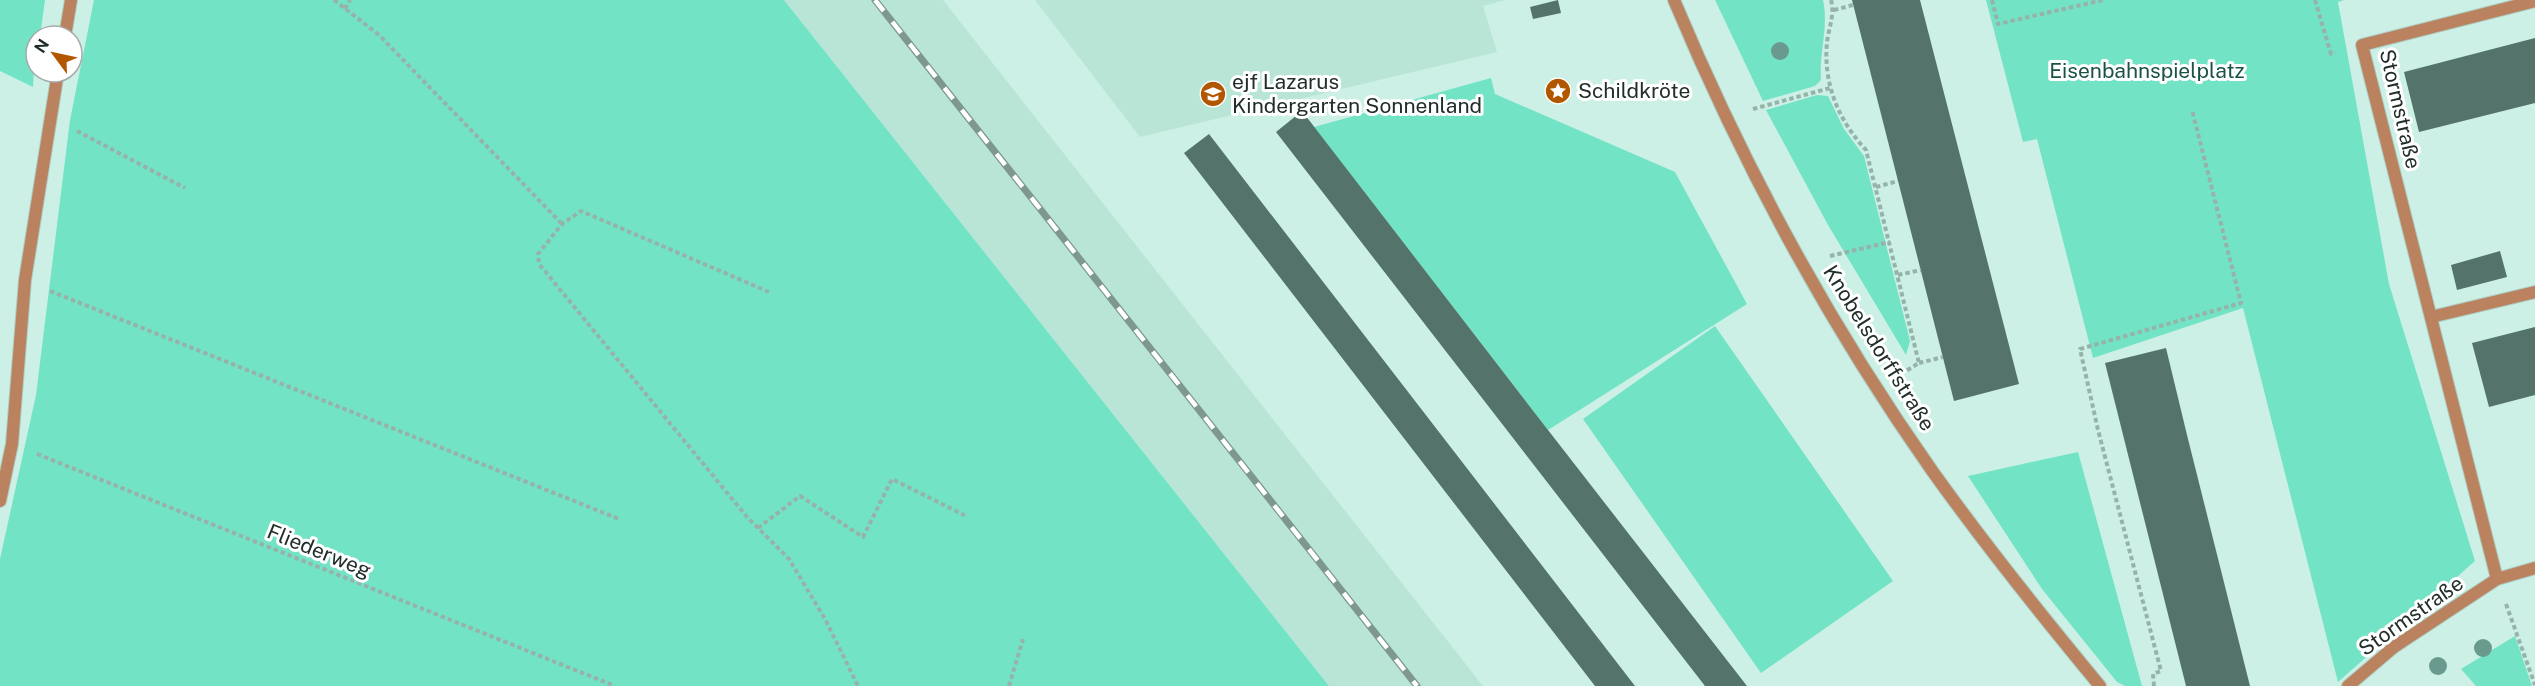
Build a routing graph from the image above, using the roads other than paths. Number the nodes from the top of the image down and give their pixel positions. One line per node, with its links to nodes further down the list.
1 (71, 0): 4 (street)
2 (1674, 0): 11 (street, Knobelsdorffstraße)
3 (2535, 1): 7 (street, Stormstraße)
4 (67, 24)
5 (56, 84): 8 (street)
6 (2535, 292): 7 (street)
7 (2431, 317): 10 (street, Stormstraße)
8 (0, 501)
9 (2535, 568): 10 (street, Stormstraße)
10 (2498, 579): 12 (street, Stormstraße)
11 (2100, 686)
12 (2348, 686)

